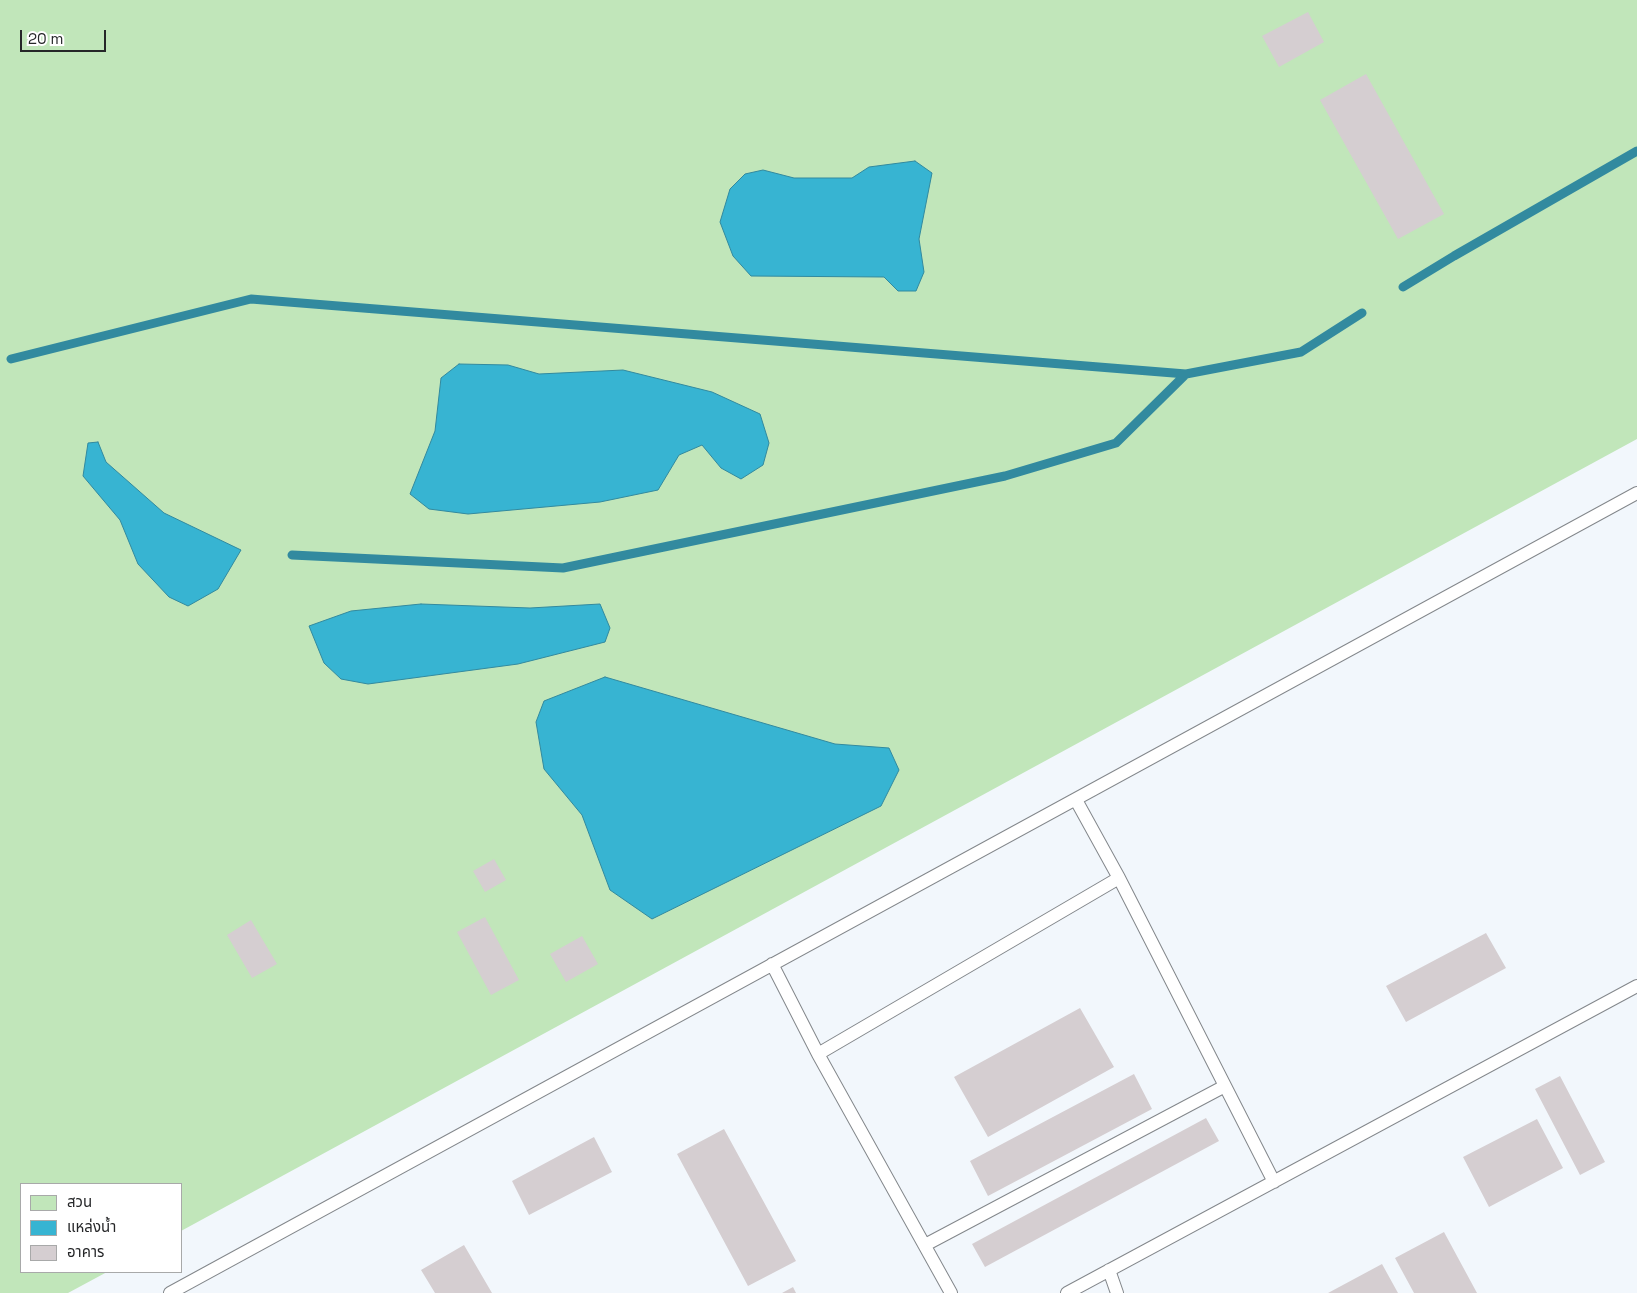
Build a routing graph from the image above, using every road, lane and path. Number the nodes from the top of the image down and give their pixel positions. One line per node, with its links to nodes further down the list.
1 (1637, 493): 2 (lane)
2 (1076, 800): 3 (lane); 4 (lane)
3 (1119, 878): 6 (lane); 7 (lane)
4 (772, 964): 6 (lane); 11 (lane)
5 (1637, 986): 8 (lane)
6 (818, 1054): 9 (lane)
7 (1225, 1086): 8 (lane); 9 (lane)
8 (1274, 1182): 10 (lane)
9 (925, 1245): 12 (lane)
10 (1110, 1270): 13 (lane); 14 (lane)
11 (170, 1293)
12 (951, 1293)
13 (1067, 1293)
14 (1117, 1293)

